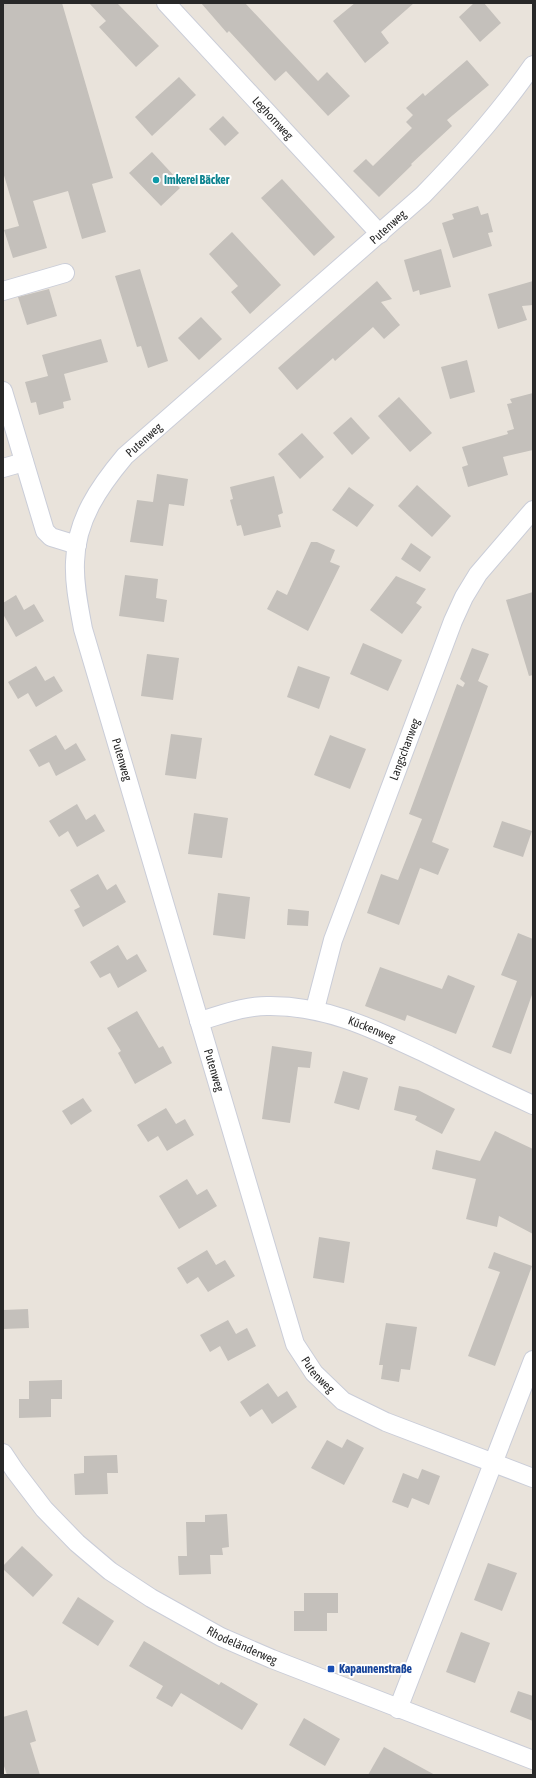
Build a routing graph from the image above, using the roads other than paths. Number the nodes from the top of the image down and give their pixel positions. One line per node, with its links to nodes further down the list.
1 (166, 3): 3 (street, Leghornweg)
2 (533, 65): 3 (street, Putenweg)
3 (380, 234): 10 (street, Putenweg)
4 (65, 273): 5 (street)
5 (3, 291)
6 (3, 390): 7 (street)
7 (24, 462): 8 (street); 10 (street)
8 (3, 468)
9 (533, 510): 11 (street, Langschanweg)
10 (77, 545): 12 (street, Putenweg)
11 (315, 1009): 12 (street, Kückenweg); 13 (street, Kückenweg)
12 (199, 1021): 16 (street, Putenweg)
13 (533, 1105)
14 (533, 1360): 16 (street)
15 (3, 1453): 18 (street, Rhodeländerweg)
16 (494, 1462): 17 (street, Putenweg); 18 (street)
17 (533, 1478)
18 (398, 1709): 19 (street, Rhodeländerweg)
19 (533, 1760)

